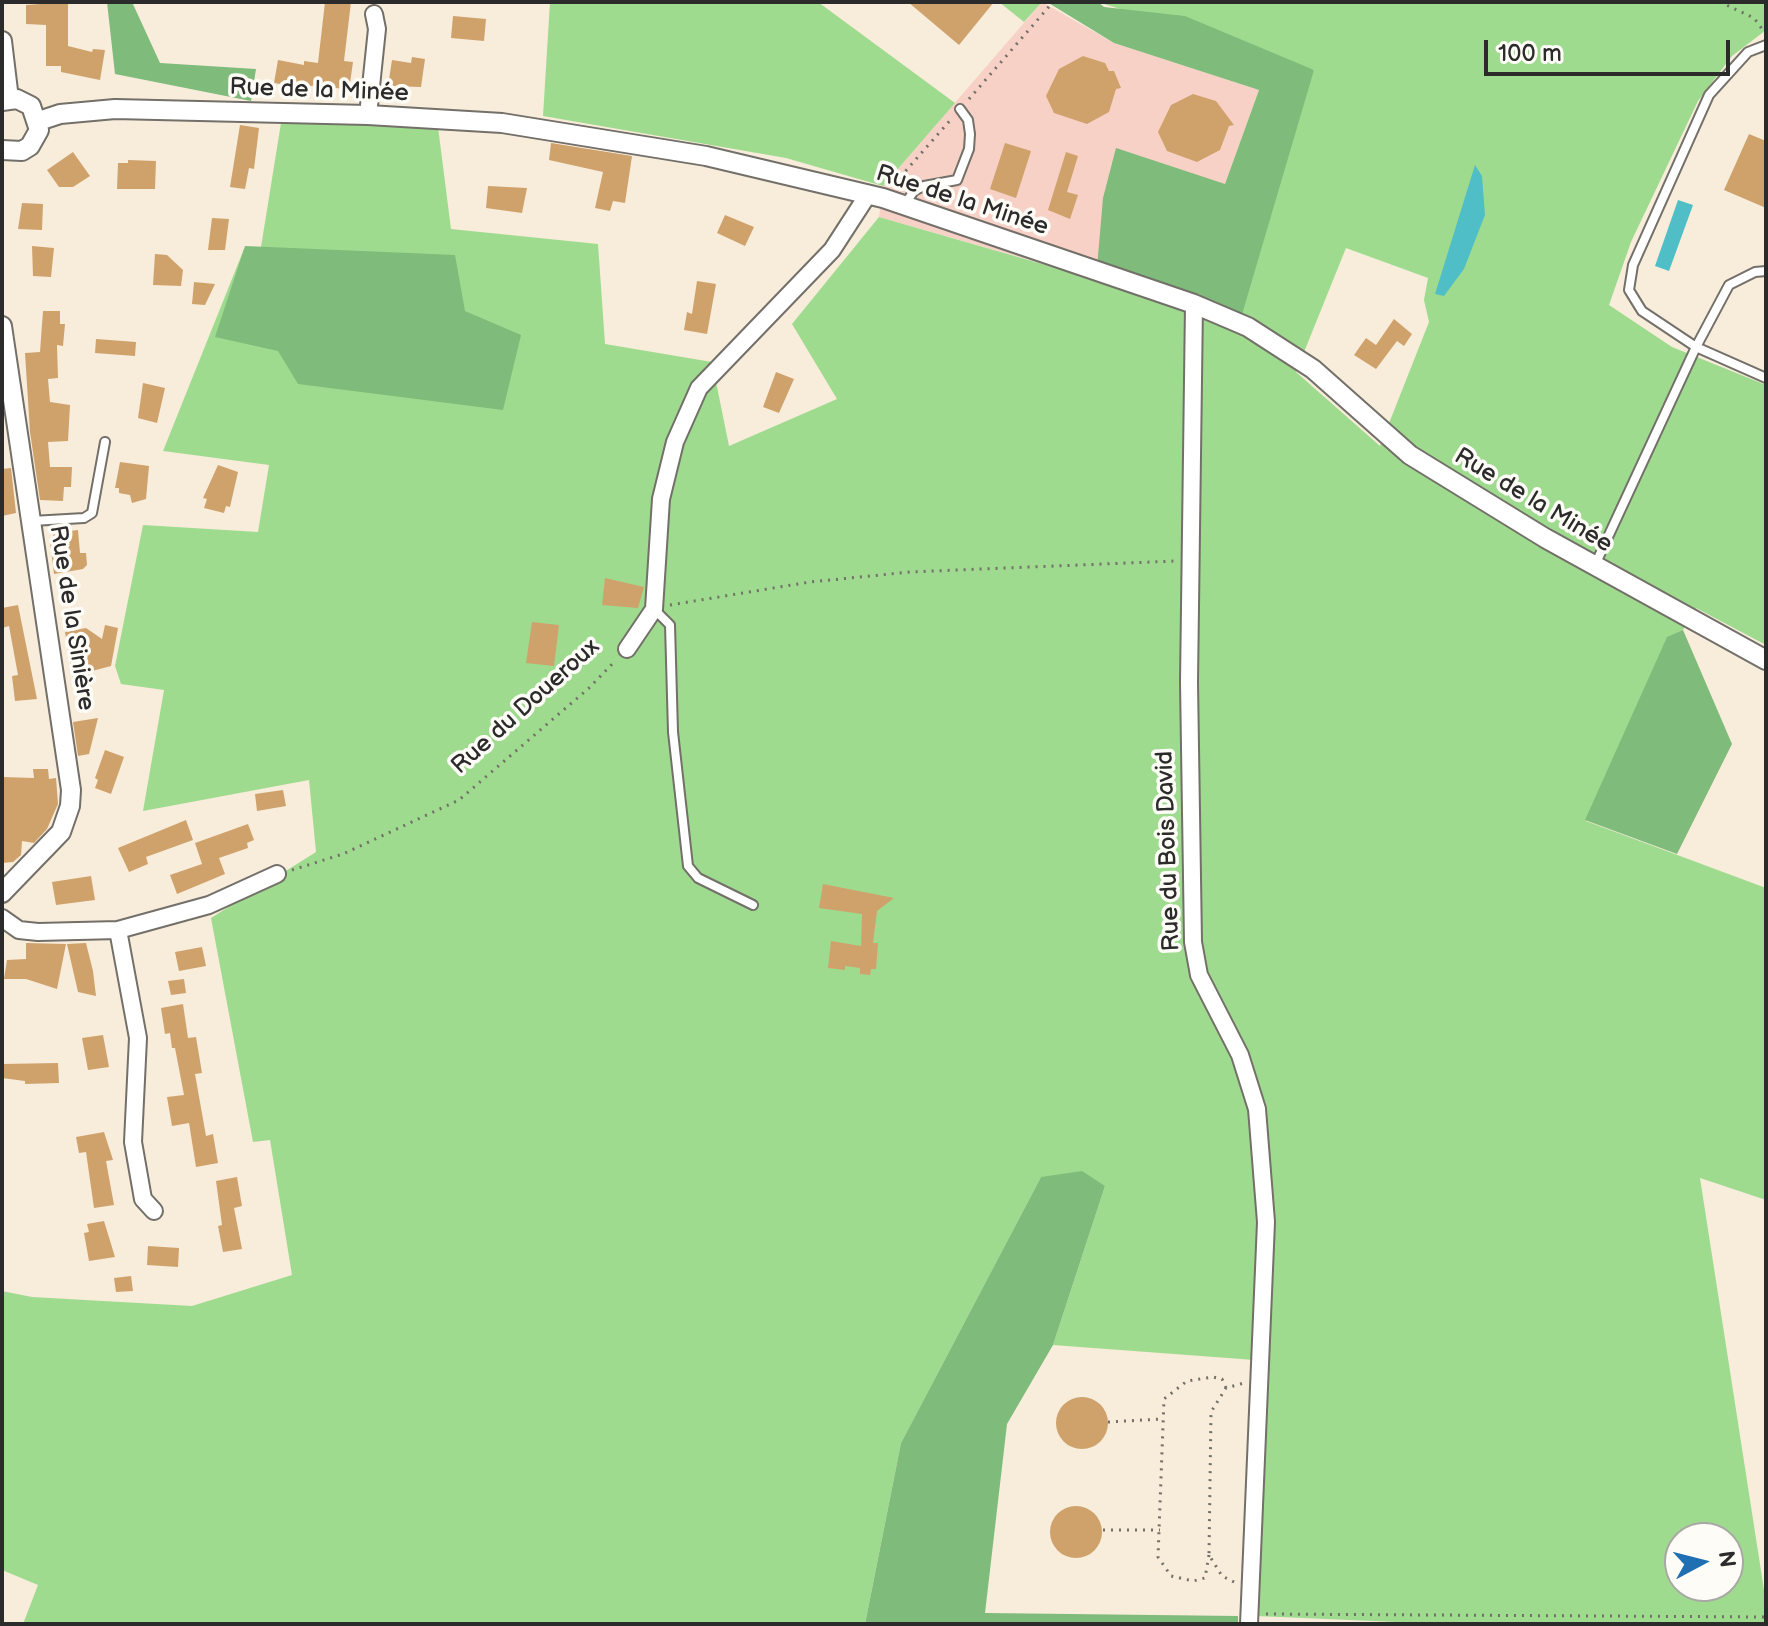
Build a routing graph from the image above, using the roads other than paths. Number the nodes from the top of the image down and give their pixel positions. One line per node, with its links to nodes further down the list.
1 (374, 14): 6 (street)
2 (2, 41): 4 (street)
3 (1766, 45): 14 (lane)
4 (5, 100): 7 (street)
5 (960, 109): 10 (lane)
6 (368, 115): 7 (street, Rue de la Minée); 9 (street, Rue de la Minée)
7 (39, 121): 8 (street)
8 (2, 153)
9 (867, 196): 10 (street, Rue de la Minée); 19 (street)
10 (903, 205): 12 (street, Rue de la Minée)
11 (1766, 271): 14 (lane)
12 (1194, 304): 18 (street, Rue de la Minée); 28 (street, Rue du Bois David)
13 (2, 326): 17 (street, Rue de la Sinière)
14 (1696, 347): 15 (lane); 18 (lane)
15 (1766, 378)
16 (105, 442): 17 (lane)
17 (32, 521): 23 (street, Rue de la Sinière)
18 (1594, 566): 21 (street, Rue de la Minée)
19 (654, 605): 20 (street, Rue du Doueroux); 24 (lane)
20 (627, 649)
21 (1766, 660)
22 (277, 874): 26 (street)
23 (2, 893)
24 (753, 905)
25 (2, 918): 26 (street)
26 (118, 930): 27 (street)
27 (154, 1211)
28 (1249, 1619)

